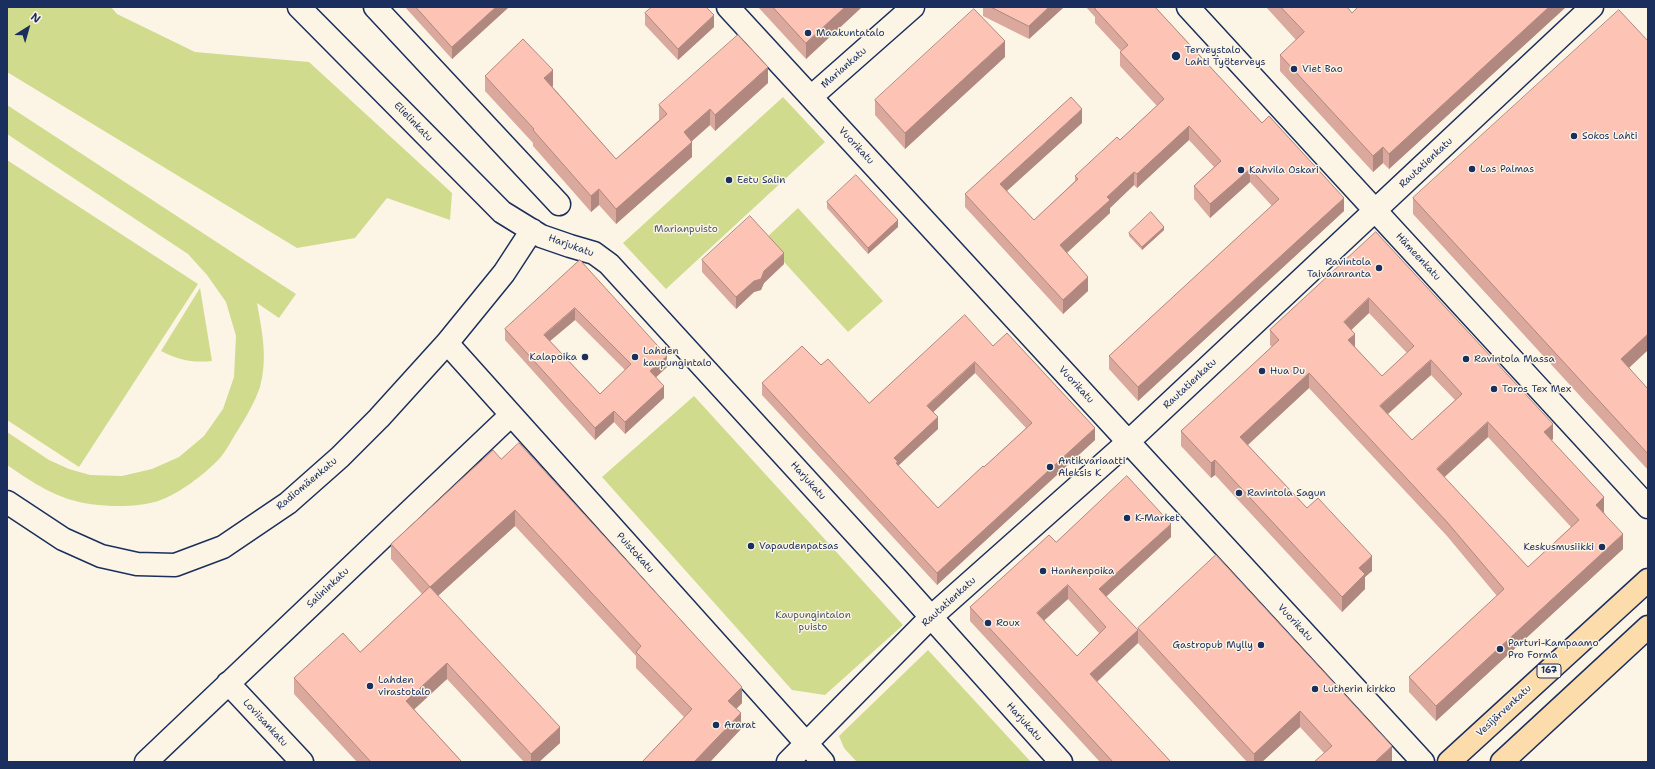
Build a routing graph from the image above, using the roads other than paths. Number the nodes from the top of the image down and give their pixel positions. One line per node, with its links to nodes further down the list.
1 (299, 7): 10 (street, Elielinkatu)
2 (375, 7): 8 (street)
3 (728, 7): 7 (street, Vuorikatu)
4 (913, 7): 7 (street, Mariankatu)
5 (1188, 7): 9 (street, Hämeenkatu)
6 (1592, 7): 9 (street, Rautatienkatu)
7 (811, 97): 13 (street, Vuorikatu)
8 (559, 204)
9 (1376, 211): 13 (street, Rautatienkatu); 15 (street, Hämeenkatu)
10 (532, 230): 11 (street, Radiomäenkatu); 17 (street, Harjukatu)
11 (447, 343): 12 (street, Puistokatu); 14 (street, Radiomäenkatu)
12 (511, 415): 19 (street, Salininkatu); 20 (street, Puistokatu)
13 (1128, 442): 17 (street, Rautatienkatu); 26 (street, Vuorikatu)
14 (7, 502)
15 (1648, 507)
16 (1648, 580): 27 (main road, Vesijärvenkatu / 167)
17 (931, 617): 20 (street, Rautatienkatu); 25 (street, Harjukatu)
18 (1648, 627): 28 (main road)
19 (233, 689): 21 (street, Salininkatu); 22 (street, Loviisankatu)
20 (806, 744): 23 (street, Rautatienkatu); 24 (street, Puistokatu)
21 (146, 762)
22 (302, 762)
23 (788, 762)
24 (823, 762)
25 (1061, 762)
26 (1423, 762)
27 (1449, 762)
28 (1502, 762)

